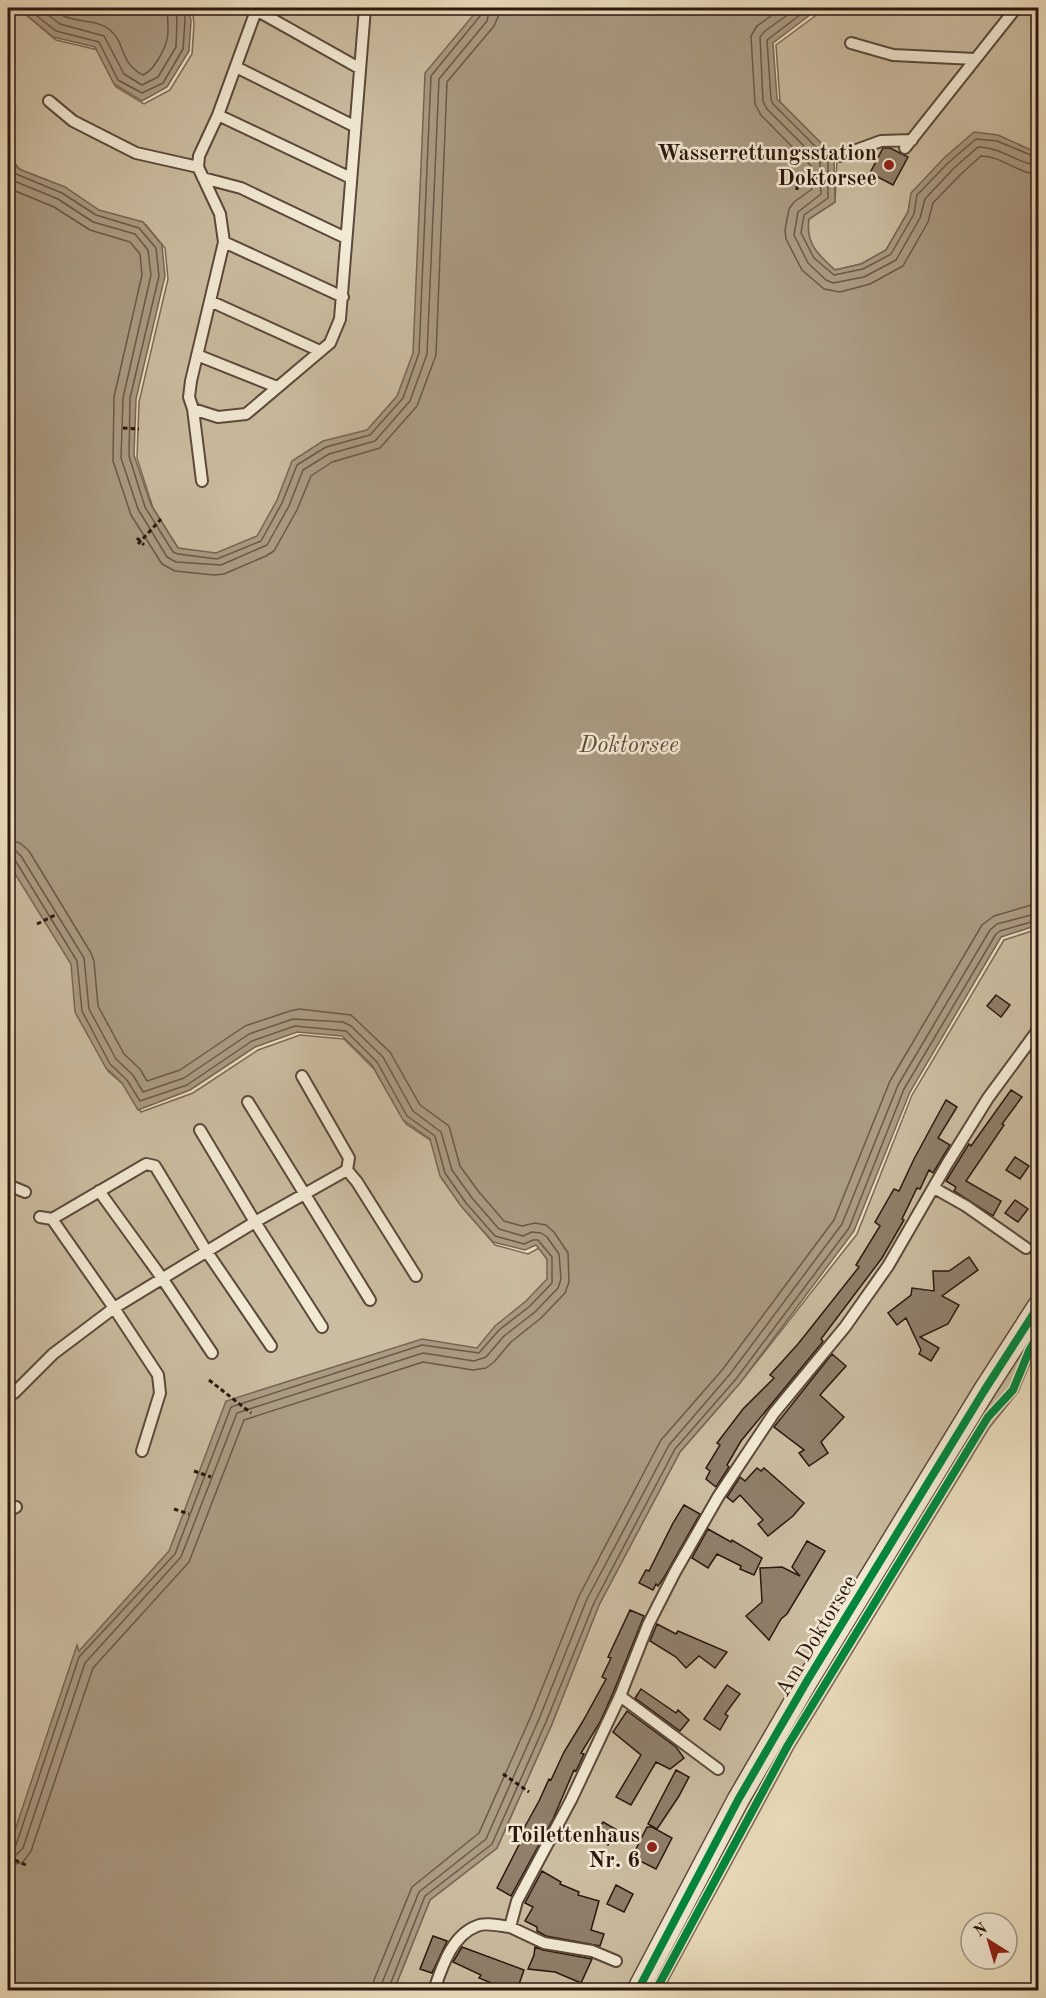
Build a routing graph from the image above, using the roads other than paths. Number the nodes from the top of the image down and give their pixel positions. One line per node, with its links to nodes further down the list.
1 (365, 8): 7 (lane)
2 (1016, 8): 5 (lane)
3 (257, 9): 6 (lane); 7 (lane)
4 (851, 43): 5 (lane)
5 (975, 59): 11 (lane)
6 (236, 67): 9 (lane); 10 (lane)
7 (359, 68): 10 (lane)
8 (49, 101): 12 (lane)
9 (218, 115): 12 (lane); 14 (lane)
10 (354, 126): 14 (lane)
11 (840, 156)
12 (198, 167): 13 (lane)
13 (203, 178): 15 (lane); 16 (lane)
14 (351, 178): 15 (lane)
15 (346, 238): 17 (lane)
16 (224, 242): 17 (lane); 18 (lane)
17 (343, 297): 19 (lane)
18 (210, 301): 19 (lane); 20 (lane)
19 (320, 351): 21 (lane)
20 (197, 355): 21 (lane); 22 (lane)
21 (278, 387): 22 (lane)
22 (193, 409): 23 (lane)
23 (202, 481)
24 (1038, 1030): 30 (lane)
25 (302, 1076): 28 (lane)
26 (248, 1102): 33 (lane)
27 (200, 1130): 36 (lane)
28 (347, 1170): 33 (lane); 39 (lane)
29 (8, 1185): 32 (lane)
30 (934, 1188): 37 (lane); 49 (lane)
31 (99, 1191): 35 (lane); 38 (lane); 40 (lane)
32 (25, 1192)
33 (304, 1194): 36 (lane); 41 (lane)
34 (40, 1217): 35 (lane)
35 (52, 1219): 43 (lane)
36 (255, 1222): 38 (lane); 44 (lane)
37 (1026, 1248)
38 (207, 1252): 40 (lane); 45 (lane)
39 (417, 1276)
40 (162, 1278): 43 (lane); 46 (lane)
41 (369, 1300)
42 (1038, 1307): 54 (street, Am Doktorsee)
43 (114, 1308): 47 (lane); 48 (lane)
44 (322, 1327)
45 (271, 1346)
46 (212, 1353)
47 (14, 1393)
48 (142, 1451)
49 (620, 1696): 50 (lane); 51 (lane)
50 (718, 1769)
51 (510, 1927): 52 (lane); 53 (lane)
52 (616, 1961)
53 (434, 1990)
54 (638, 1990)

